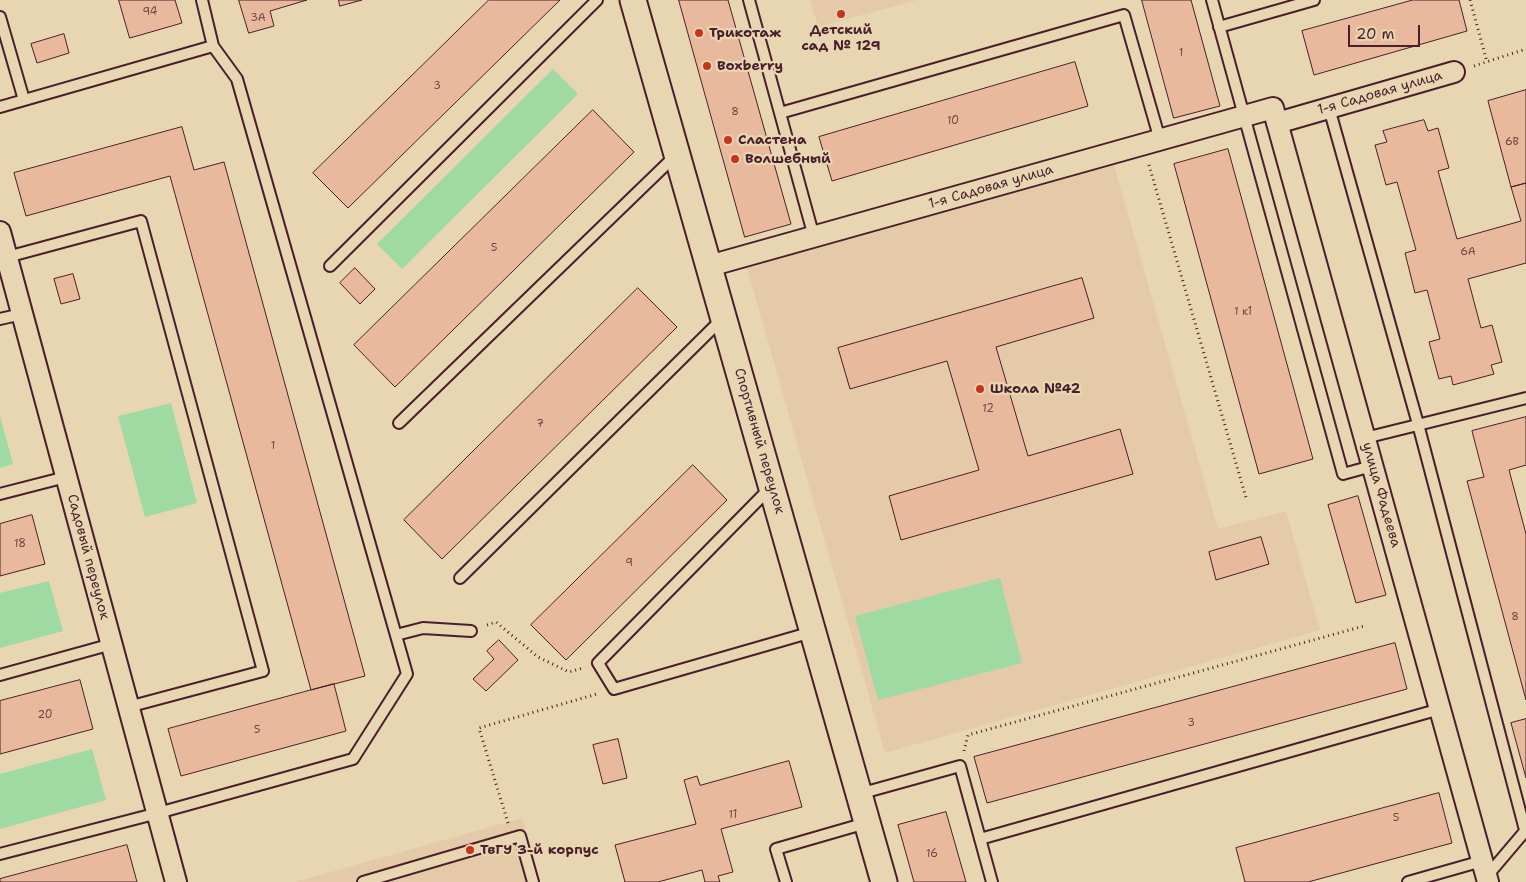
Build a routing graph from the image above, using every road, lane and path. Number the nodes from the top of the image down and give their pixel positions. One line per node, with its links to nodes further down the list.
1 (202, 0): 10 (lane)
2 (597, 0): 24 (lane)
3 (633, 0): 20 (street, Спортивный переулок)
4 (749, 0): 16 (lane)
5 (1212, 0): 9 (lane)
6 (1314, 0): 9 (lane)
7 (1470, 0): 11 (path)
8 (0, 16): 13 (lane)
9 (1219, 27): 18 (lane)
10 (213, 46): 13 (lane); 42 (lane)
11 (1526, 49)
12 (1454, 72): 15 (street, 1-я Садовая улица)
13 (24, 100): 14 (lane)
14 (0, 107)
15 (1329, 108): 17 (street, 1-я Садовая улица); 31 (lane)
16 (780, 113): 19 (lane); 22 (lane)
17 (1275, 115): 18 (street, 1-я Садовая улица); 32 (street, улица Фадеева)
18 (1244, 116): 19 (street, 1-я Садовая улица); 33 (lane)
19 (1151, 142): 22 (street, 1-я Садовая улица); 37 (path)
20 (677, 154): 25 (street, Спортивный переулок); 30 (lane)
21 (0, 232): 23 (street, Садовый переулок)
22 (814, 237): 25 (street, 1-я Садовая улица)
23 (7, 257): 26 (street, Садовый переулок); 47 (lane)
24 (330, 266)
25 (709, 266): 27 (street, Спортивный переулок)
26 (22, 314): 28 (lane); 34 (street, Садовый переулок)
27 (724, 317): 35 (street, Спортивный переулок); 38 (lane)
28 (0, 320)
29 (1526, 398): 31 (lane)
30 (399, 423)
31 (1418, 424): 32 (lane); 53 (lane)
32 (1365, 438): 33 (street, улица Фадеева)
33 (1372, 466): 48 (street, улица Фадеева)
34 (66, 477): 36 (lane); 43 (street, Садовый переулок)
35 (772, 486): 41 (street, Спортивный переулок); 44 (lane)
36 (0, 494)
37 (1247, 501)
38 (460, 578)
39 (1364, 626): 49 (path)
40 (471, 631): 42 (lane); 44 (path)
41 (813, 632): 46 (lane); 50 (street, Спортивный переулок)
42 (396, 635): 51 (lane)
43 (112, 644): 45 (lane); 47 (street, Садовый переулок)
44 (598, 663): 46 (lane)
45 (0, 675)
46 (614, 689): 54 (path)
47 (128, 706): 51 (street, Садовый переулок)
48 (1440, 709): 55 (lane); 57 (street, улица Фадеева)
49 (960, 766): 50 (lane); 55 (lane)
50 (859, 794): 52 (street, Спортивный переулок)
51 (158, 813): 56 (lane); 58 (street, Садовый переулок)
52 (867, 822): 61 (lane); 62 (street, Спортивный переулок)
53 (1526, 830): 57 (lane)
54 (512, 838): 59 (lane); 60 (lane)
55 (980, 839): 63 (lane)
56 (0, 854)
57 (1485, 873): 64 (lane)
58 (176, 882)
59 (363, 882)
60 (533, 882)
61 (786, 882)
62 (884, 882)
63 (992, 882)
64 (1408, 882)

